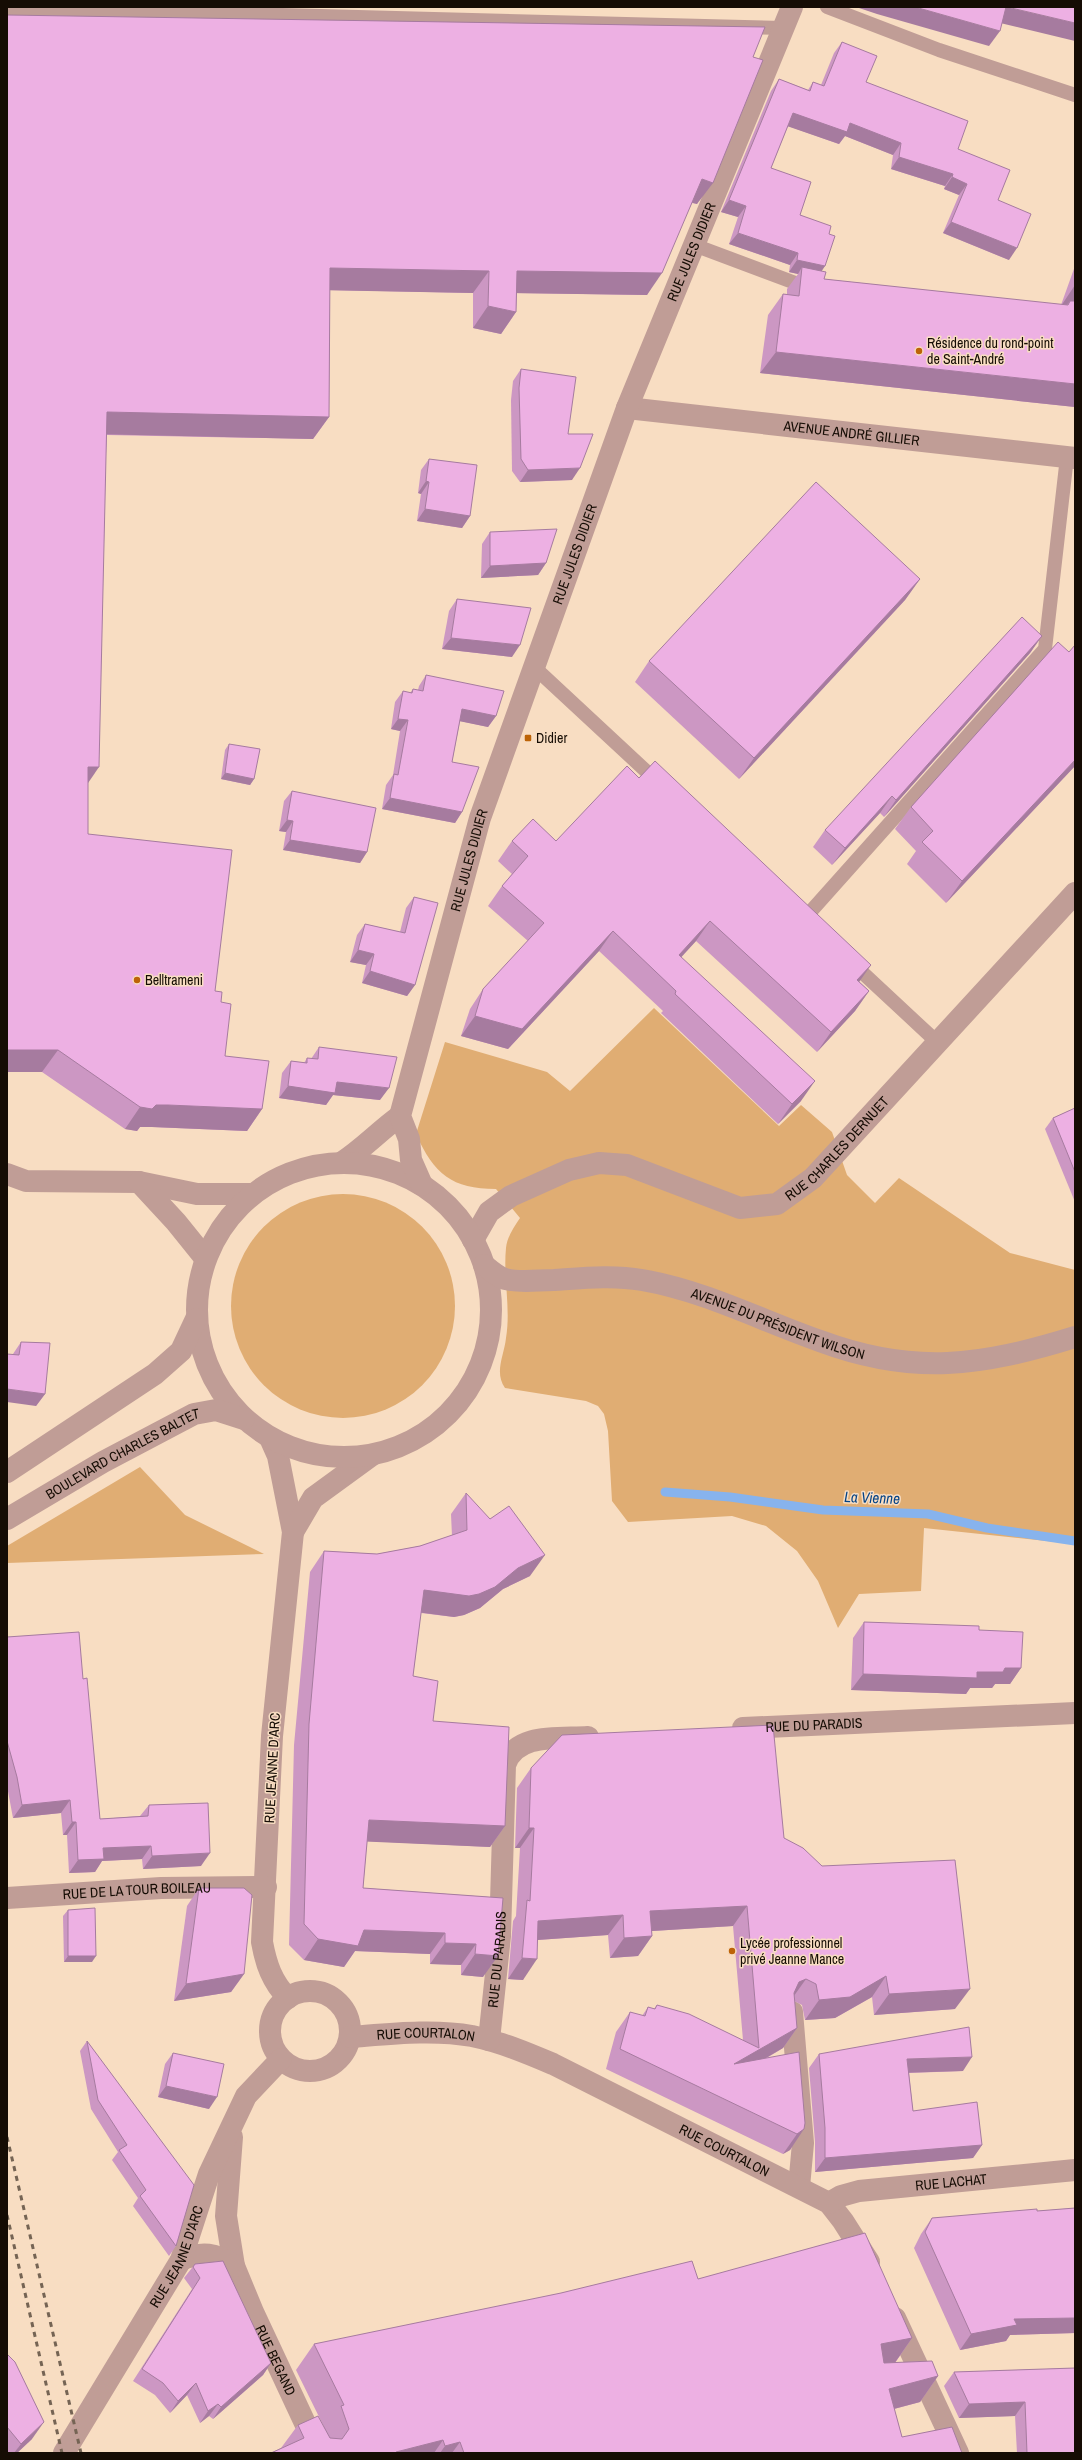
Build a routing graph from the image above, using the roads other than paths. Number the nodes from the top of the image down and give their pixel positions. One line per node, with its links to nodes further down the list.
1 (792, 7): 5 (street, RUE JULES DIDIER)
2 (827, 7): 6 (lane)
3 (7, 8): 4 (lane)
4 (187, 10): 5 (lane)
5 (783, 28): 7 (street, RUE JULES DIDIER)
6 (1075, 95)
7 (694, 245): 8 (lane); 9 (street, RUE JULES DIDIER)
8 (822, 287)
9 (627, 408): 10 (street, AVENUE ANDRÉ GILLIER); 11 (street, RUE JULES DIDIER)
10 (1071, 458): 15 (lane)
11 (534, 667): 12 (lane); 19 (street, RUE JULES DIDIER)
12 (672, 796)
13 (1075, 893): 18 (street, RUE CHARLES DERNUET)
14 (793, 908): 15 (lane)
15 (804, 919): 16 (lane)
16 (816, 930)
17 (839, 951): 18 (lane)
18 (937, 1042): 25 (street, RUE CHARLES DERNUET)
19 (400, 1116): 20 (street); 23 (street)
20 (341, 1163): 23 (street); 24 (street)
21 (7, 1174): 22 (street)
22 (139, 1182): 24 (street); 26 (street)
23 (422, 1185): 25 (street)
24 (253, 1194): 26 (street)
25 (473, 1240): 27 (street)
26 (205, 1258): 28 (street)
27 (484, 1265): 29 (street, AVENUE DU PRÉSIDENT WILSON); 32 (street)
28 (196, 1319): 30 (street); 33 (street)
29 (1075, 1337)
30 (244, 1419): 31 (street); 34 (street, BOULEVARD CHARLES BALTET)
31 (270, 1438): 32 (street); 35 (street, RUE JEANNE D'ARC)
32 (372, 1455): 35 (street, RUE JEANNE D'ARC)
33 (7, 1472)
34 (7, 1519)
35 (293, 1532): 39 (street, RUE JEANNE D'ARC)
36 (1075, 1713): 37 (street, RUE DU PARADIS)
37 (719, 1729)
38 (609, 1736): 44 (street, RUE DU PARADIS)
39 (266, 1887): 40 (street, RUE DE LA TOUR BOILEAU); 41 (street, RUE JEANNE D'ARC)
40 (7, 1898)
41 (288, 1998): 43 (street); 45 (street)
42 (792, 2012): 48 (street)
43 (350, 2037): 44 (street, RUE COURTALON); 45 (street)
44 (490, 2040): 48 (street, RUE COURTALON)
45 (281, 2059): 46 (street, RUE JEANNE D'ARC)
46 (233, 2121): 50 (street, RUE JEANNE D'ARC); 51 (street, RUE BEGAND)
47 (1075, 2170): 49 (street, RUE LACHAT)
48 (799, 2186): 49 (street, RUE COURTALON)
49 (829, 2203): 52 (street, RUE COURTALON)
50 (181, 2260): 51 (street); 54 (street, RUE JEANNE D'ARC)
51 (234, 2266): 55 (street, RUE BEGAND)
52 (878, 2281)
53 (888, 2302): 56 (street)
54 (64, 2453)
55 (319, 2453)
56 (958, 2453)

